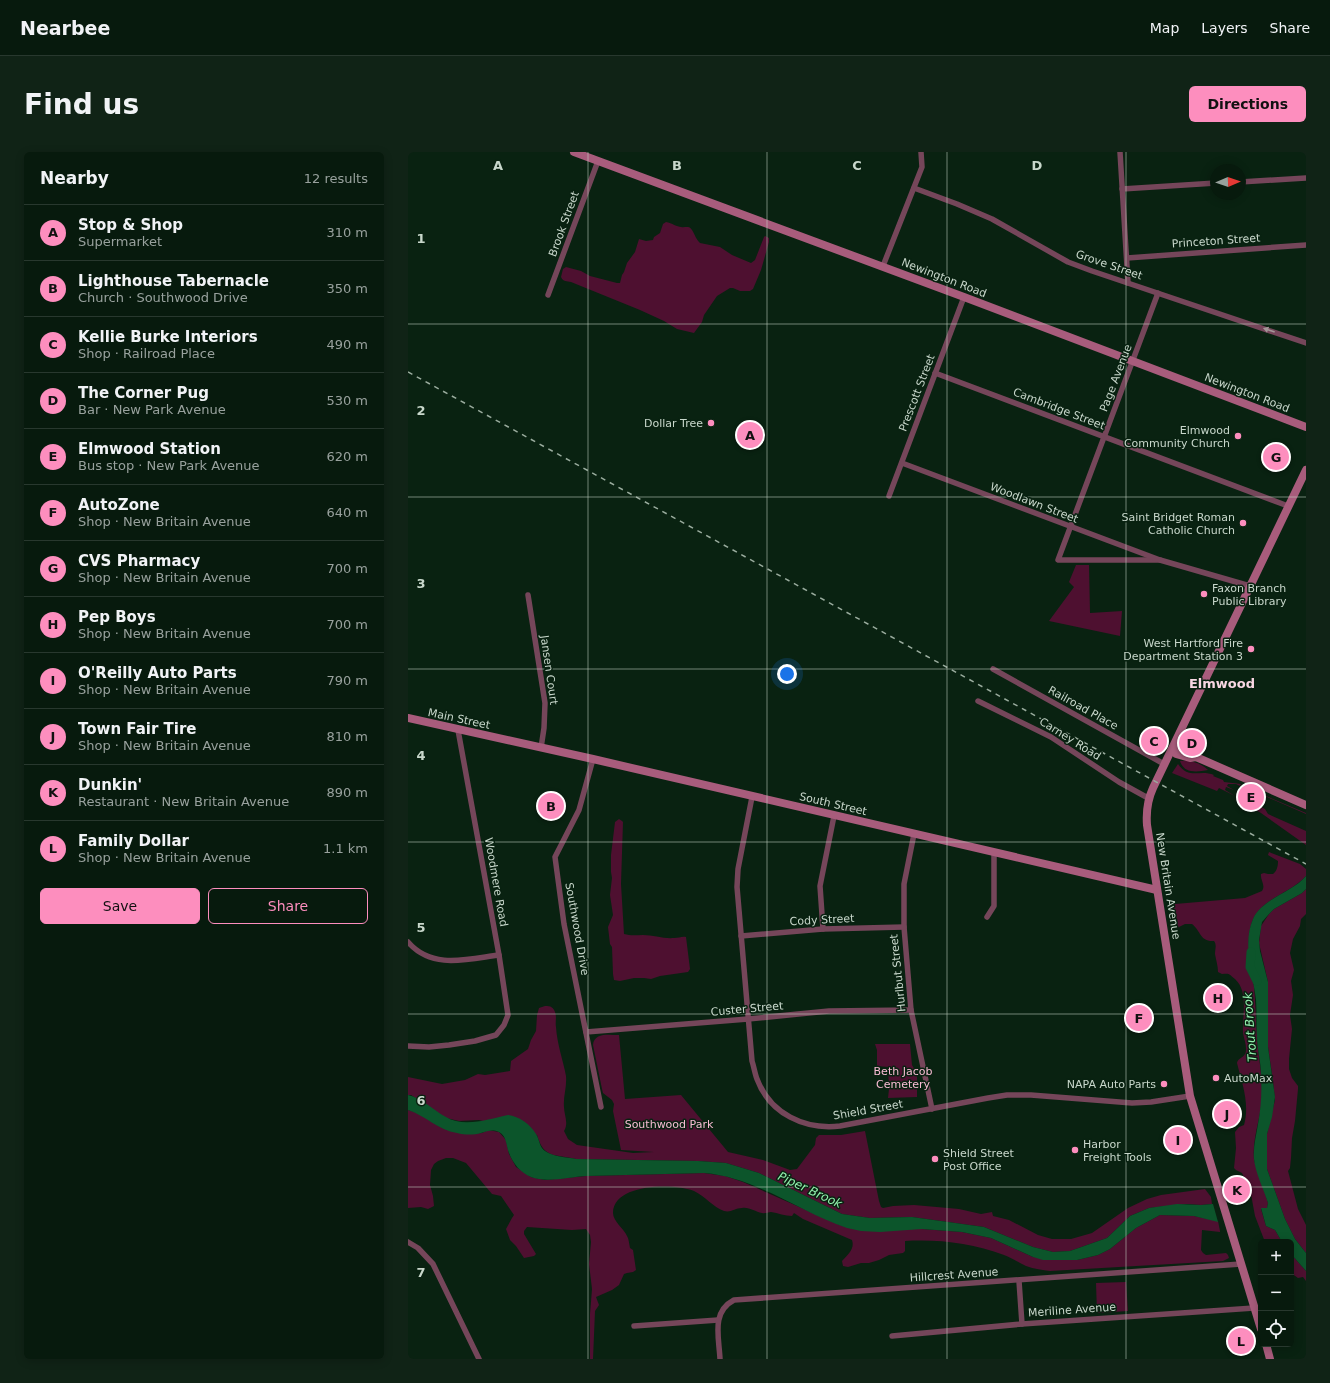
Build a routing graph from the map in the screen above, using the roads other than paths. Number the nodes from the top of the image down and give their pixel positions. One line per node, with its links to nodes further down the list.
1 (574, 152): 4 (main road, Newington Road)
2 (921, 152): 8 (street)
3 (1120, 152): 9 (street)
4 (598, 161): 12 (main road, Newington Road); 15 (street, Brook Street)
5 (1306, 178): 6 (street)
6 (1246, 182)
7 (1210, 183): 9 (street)
8 (914, 188): 12 (street); 13 (street, Grove Street)
9 (1122, 189): 11 (street)
10 (1306, 245): 11 (street, Princeton Street)
11 (1127, 258): 13 (street)
12 (883, 266): 16 (main road, Newington Road)
13 (1128, 283): 14 (street, Grove Street)
14 (1158, 293): 17 (street, Grove Street, one-way to 14); 18 (street, Page Avenue)
15 (548, 294)
16 (964, 297): 18 (main road, Newington Road); 19 (street, Prescott Street)
17 (1306, 343)
18 (1134, 361): 20 (main road, Newington Road); 21 (street, Page Avenue)
19 (936, 373): 21 (street, Cambridge Street); 22 (street, Prescott Street)
20 (1306, 427)
21 (1104, 437): 25 (street, Cambridge Street); 26 (street, Page Avenue)
22 (902, 463): 24 (street, Prescott Street); 26 (street, Woodlawn Street)
23 (1306, 470): 25 (main road, New Britain Avenue)
24 (889, 496)
25 (1288, 506): 29 (main road, New Britain Avenue)
26 (1070, 527): 27 (street, Page Avenue); 28 (street, Woodlawn Street)
27 (1058, 560): 28 (street, Woodlawn Street)
28 (1160, 560): 29 (street, Woodlawn Street)
29 (1250, 586): 37 (main road, New Britain Avenue)
30 (528, 595): 36 (street, Jansen Court)
31 (993, 670): 39 (street, Railroad Place)
32 (978, 701): 41 (street, Carney Road)
33 (408, 718): 34 (main road, Main Street)
34 (458, 730): 35 (main road, Main Street); 52 (street, Woodmere Road)
35 (505, 740): 36 (main road, South Street)
36 (541, 748): 38 (main road, South Street)
37 (1173, 748): 39 (main road, New Britain Avenue); 42 (main road)
38 (592, 760): 40 (main road, South Street); 55 (street, Southwood Drive)
39 (1164, 764): 41 (main road, New Britain Avenue)
40 (752, 797): 43 (main road, South Street); 50 (street, Shield Street)
41 (1148, 798): 46 (main road, New Britain Avenue)
42 (1306, 805)
43 (834, 816): 44 (main road, South Street); 48 (street)
44 (914, 834): 45 (main road, South Street); 49 (street, Hurlbut Street)
45 (994, 853): 46 (main road, South Street); 47 (street)
46 (1157, 890): 57 (main road, New Britain Avenue)
47 (987, 917)
48 (823, 928): 49 (street, Cody Street); 50 (street, Cody Street)
49 (904, 928): 53 (street, Hurlbut Street)
50 (742, 936): 54 (street, Shield Street)
51 (408, 942): 52 (street)
52 (499, 954): 56 (street, Woodmere Road)
53 (911, 1010): 54 (street, Custer Street); 59 (street, Hurlbut Street)
54 (748, 1019): 55 (street, Custer Street); 59 (street, Shield Street)
55 (586, 1032): 58 (street, Southwood Drive)
56 (408, 1046)
57 (1190, 1096): 59 (street, Shield Street); 61 (main road, New Britain Avenue)
58 (601, 1107)
59 (932, 1109)
60 (408, 1242): 70 (street)
61 (1241, 1264): 62 (street, Hillcrest Avenue); 63 (main road, New Britain Avenue)
62 (1019, 1281): 64 (street, Hillcrest Avenue); 66 (street)
63 (1254, 1308): 65 (main road, New Britain Avenue); 66 (street, Meriline Avenue)
64 (718, 1320): 67 (street); 71 (street)
65 (1258, 1320)
66 (1022, 1324): 68 (street, Meriline Avenue)
67 (634, 1326)
68 (892, 1336)
69 (1267, 1347): 72 (main road)
70 (479, 1359)
71 (720, 1359)
72 (1270, 1359)

